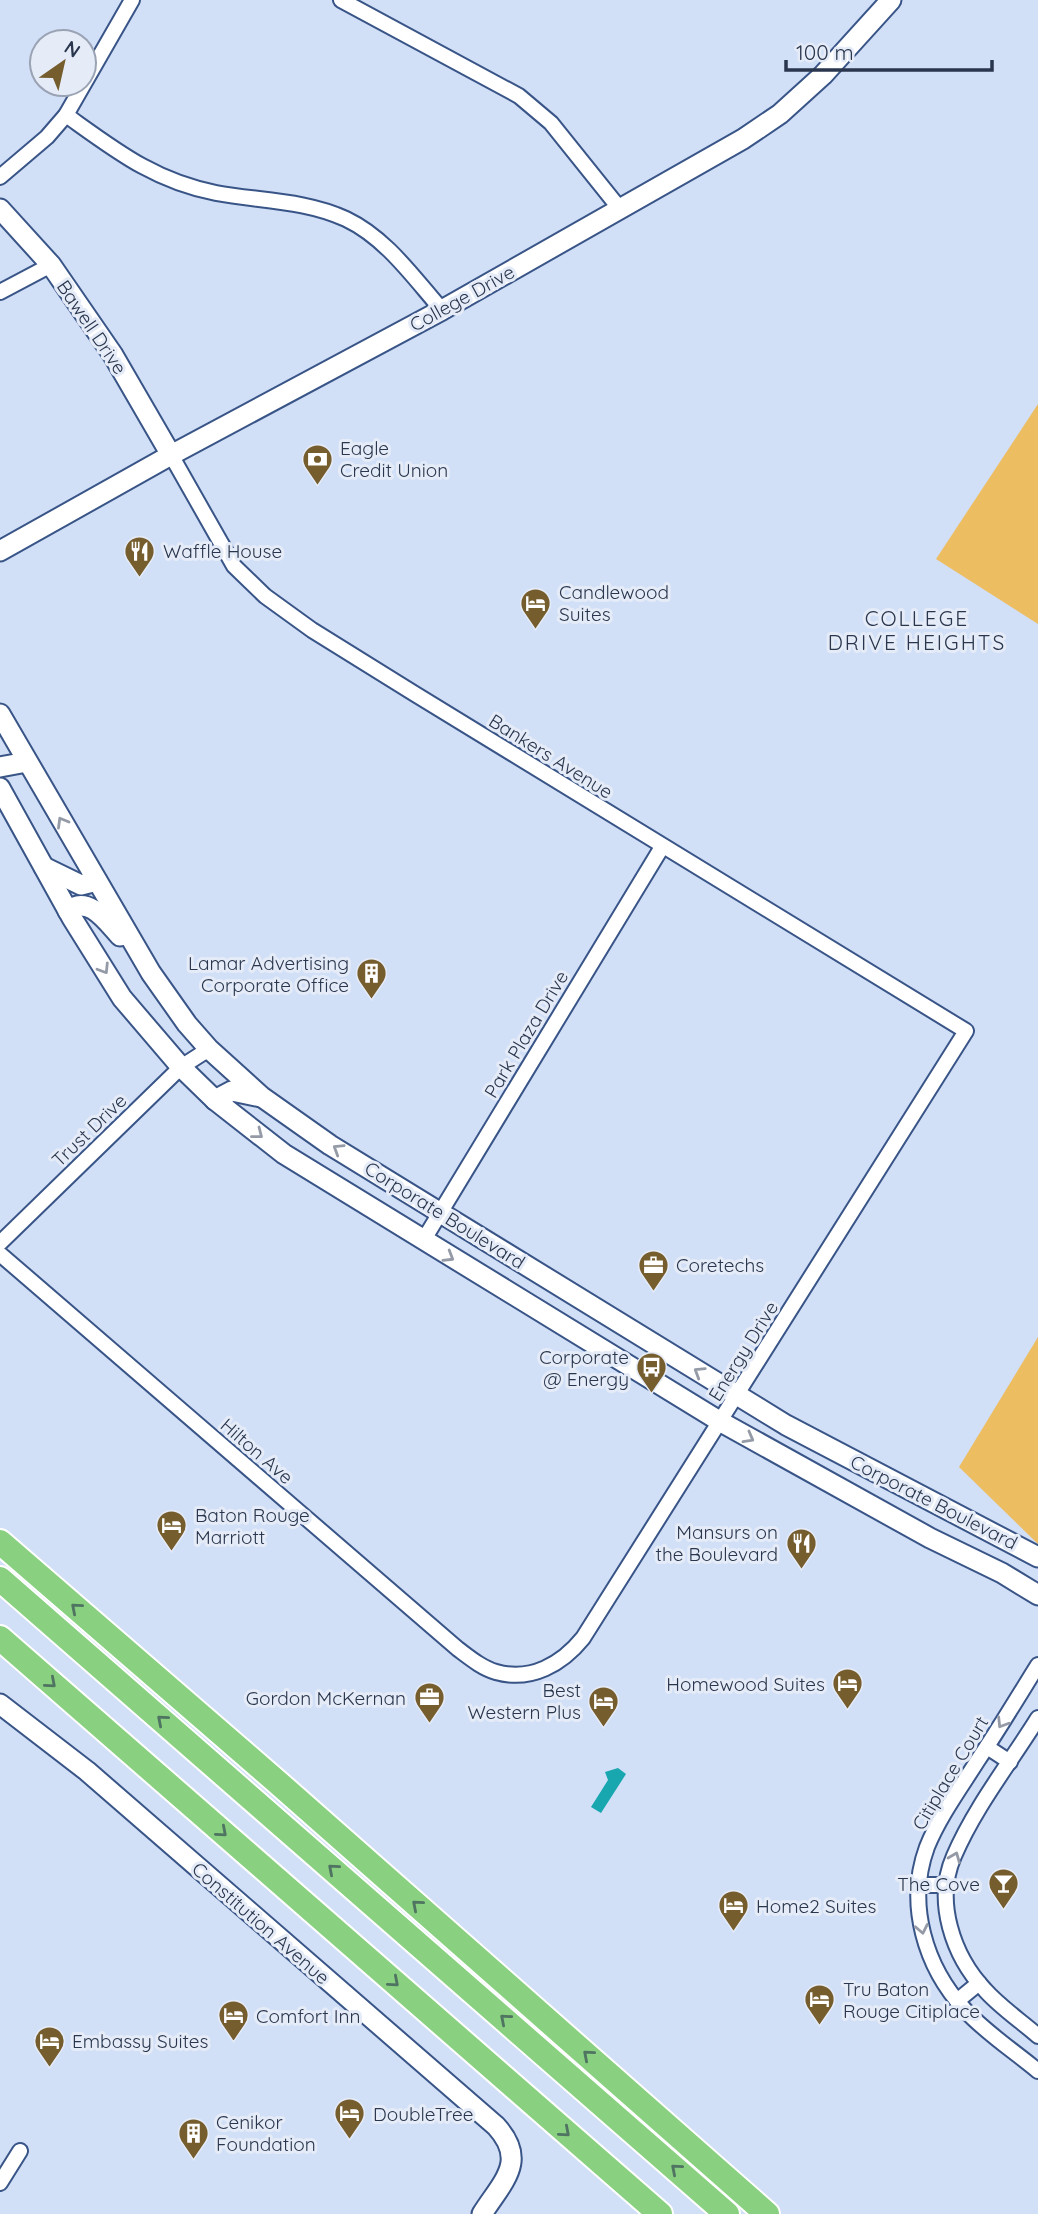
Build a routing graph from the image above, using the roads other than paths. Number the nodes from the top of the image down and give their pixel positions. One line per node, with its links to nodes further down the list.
1 (132, 0): 4 (street)
2 (341, 0): 7 (street)
3 (891, 0): 7 (street, College Drive)
4 (66, 115): 5 (street); 10 (street)
5 (0, 177)
6 (0, 209): 8 (street, Bawell Drive)
7 (620, 209): 10 (street, College Drive)
8 (51, 265): 9 (street); 11 (street, Bawell Drive)
9 (0, 292)
10 (442, 310): 11 (street, College Drive)
11 (172, 455): 12 (street, College Drive); 17 (street, Bankers Avenue)
12 (0, 551)
13 (0, 714): 14 (street, Corporate Boulevard)
14 (27, 762): 15 (street); 19 (street, Corporate Boulevard, one-way to 14)
15 (0, 767)
16 (0, 788): 18 (street, Corporate Boulevard)
17 (662, 847): 22 (street, Bankers Avenue); 27 (street, Park Plaza Drive)
18 (43, 866): 19 (street); 20 (street, Corporate Boulevard)
19 (97, 881): 21 (street, Corporate Boulevard)
20 (68, 911): 21 (street); 24 (street, Corporate Boulevard, one-way to 24)
21 (137, 949): 23 (street, Corporate Boulevard)
22 (966, 1031): 33 (street, Energy Drive)
23 (209, 1049): 24 (street, Trust Drive); 25 (street, Corporate Boulevard)
24 (181, 1067): 26 (street, Corporate Boulevard); 29 (street, Trust Drive)
25 (262, 1097): 26 (street); 27 (street, Corporate Boulevard, one-way to 25)
26 (215, 1100): 28 (street, Corporate Boulevard, one-way to 28)
27 (440, 1212): 28 (street, Park Plaza Drive); 31 (street, Corporate Boulevard)
28 (423, 1241): 32 (street, Corporate Boulevard, one-way to 32)
29 (0, 1243)
30 (0, 1254): 41 (street, Hilton Ave)
31 (587, 1304): 32 (street); 33 (street, Corporate Boulevard, one-way to 31)
32 (544, 1315): 34 (street, Corporate Boulevard)
33 (737, 1396): 34 (street, Energy Drive); 36 (street, Corporate Boulevard)
34 (721, 1422): 38 (street, Corporate Boulevard, one-way to 38); 41 (street, Energy Drive)
35 (0, 1542): 57 (highway, one-way to 35)
36 (1038, 1557)
37 (0, 1579): 56 (highway, one-way to 37)
38 (1038, 1595)
39 (0, 1637): 55 (highway, one-way to 55)
40 (1038, 1665): 44 (street, Citiplace Court, one-way to 44)
41 (534, 1672)
42 (0, 1704): 54 (street, Constitution Avenue)
43 (1038, 1718): 45 (street)
44 (987, 1747): 45 (street); 46 (street, Citiplace Court)
45 (1010, 1762): 47 (street, one-way to 45)
46 (920, 1885): 47 (street); 49 (street, Citiplace Court, one-way to 49)
47 (948, 1885): 48 (street)
48 (979, 1983): 49 (street); 50 (street)
49 (957, 2001): 51 (street, Citiplace Court)
50 (1038, 2036)
51 (1038, 2071)
52 (20, 2151): 53 (street)
53 (0, 2183)
54 (482, 2214)
55 (660, 2214)
56 (727, 2214)
57 (767, 2214)

